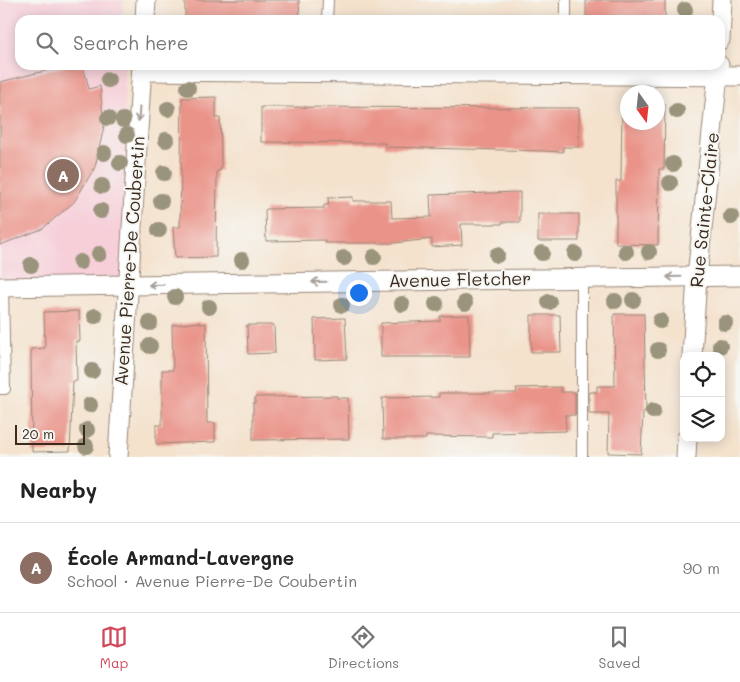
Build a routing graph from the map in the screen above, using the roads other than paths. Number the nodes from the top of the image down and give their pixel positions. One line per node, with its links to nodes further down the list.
1 (146, 0): 5 (street)
2 (328, 0): 6 (lane)
3 (566, 0): 7 (lane)
4 (722, 0): 8 (street)
5 (145, 15)
6 (327, 15)
7 (566, 15)
8 (721, 15)
9 (142, 70): 16 (street, Avenue Pierre-De Coubertin, one-way to 16)
10 (566, 70): 11 (street)
11 (719, 70): 12 (street); 14 (street, Rue Sainte-Claire)
12 (740, 76)
13 (740, 276): 14 (street, Avenue Fletcher)
14 (697, 277): 15 (street, Avenue Fletcher, one-way to 15); 18 (street, Rue Sainte-Claire)
15 (582, 278): 16 (street, Avenue Fletcher, one-way to 16); 22 (lane)
16 (128, 285): 17 (street, Avenue Fletcher); 21 (street, Avenue Pierre-De Coubertin)
17 (2, 287): 19 (lane)
18 (692, 352)
19 (0, 389)
20 (687, 442): 23 (street)
21 (118, 457)
22 (582, 457)
23 (686, 457)

